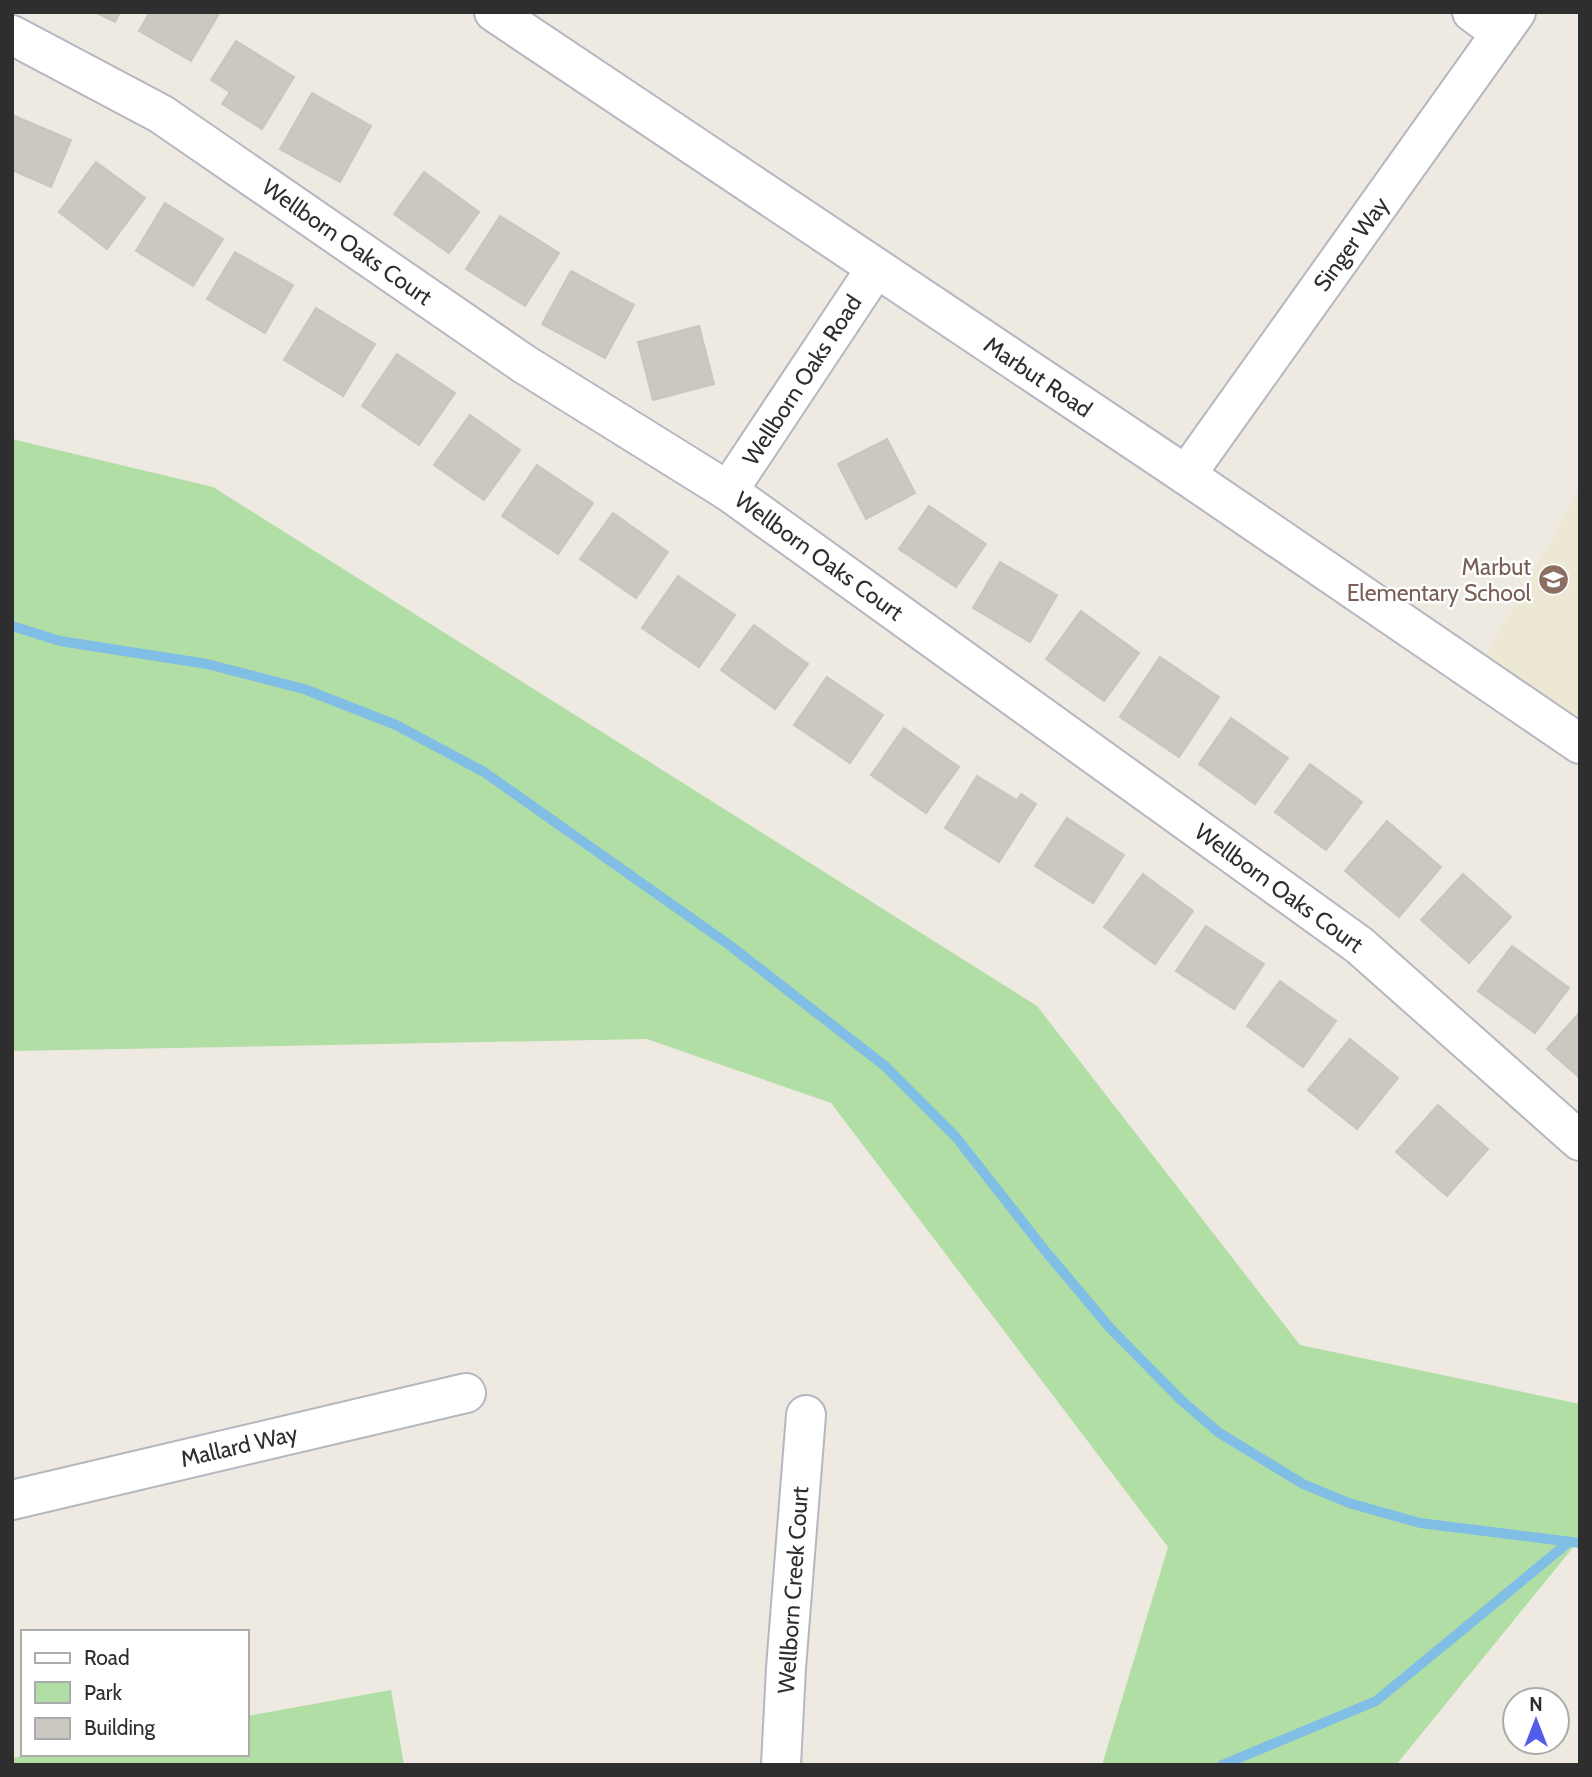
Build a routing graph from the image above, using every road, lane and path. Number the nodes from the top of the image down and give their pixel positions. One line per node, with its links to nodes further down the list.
1 (494, 12): 4 (street, Marbut Road)
2 (1497, 19): 5 (street, Singer Way)
3 (12, 35): 6 (street, Wellborn Oaks Court)
4 (876, 268): 5 (street, Marbut Road); 6 (street, Wellborn Oaks Road)
5 (1186, 475): 7 (street, Marbut Road)
6 (728, 491): 8 (street, Wellborn Oaks Court)
7 (1580, 744)
8 (1580, 1141)
9 (466, 1393): 11 (street, Mallard Way)
10 (806, 1415): 12 (street, Wellborn Creek Court)
11 (12, 1500)
12 (781, 1765)

